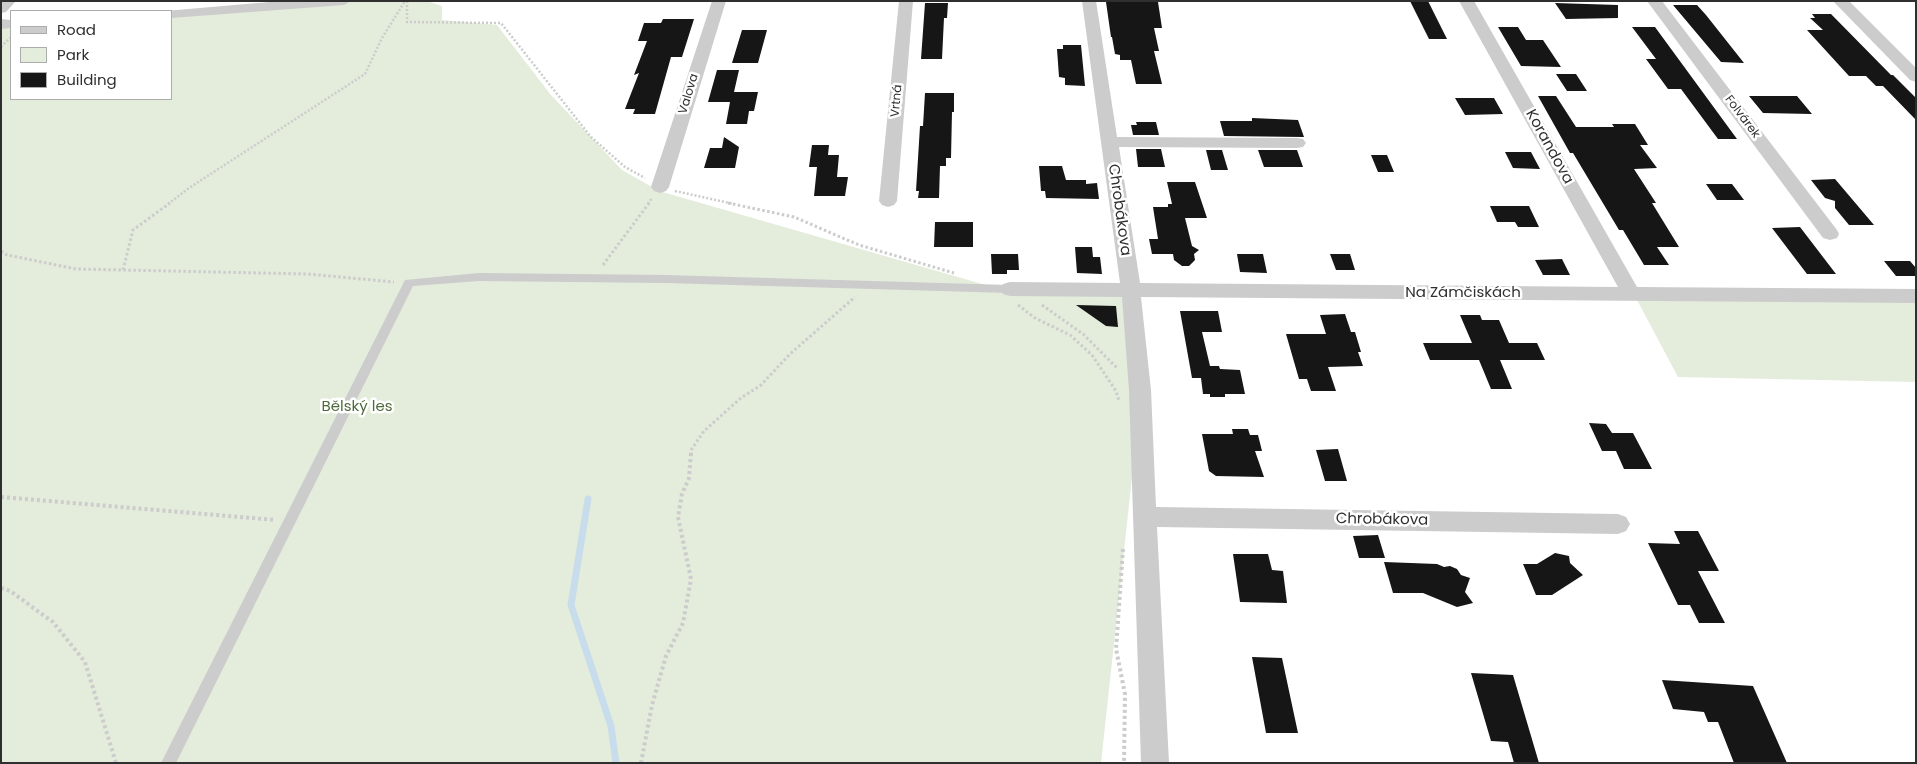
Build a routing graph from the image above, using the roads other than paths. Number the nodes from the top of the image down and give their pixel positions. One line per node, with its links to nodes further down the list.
1 (9, 1): 9 (street)
2 (344, 1): 10 (street)
3 (719, 1): 16 (street, Valova)
4 (906, 1): 17 (street, Vrtná)
5 (1089, 1): 14 (street, Chrobákova)
6 (1466, 1): 21 (street, Korandova)
7 (1654, 1): 18 (street, Folvárek)
8 (1840, 1): 11 (street)
9 (1, 9)
10 (172, 14)
11 (1893, 53): 12 (street); 13 (street)
12 (1916, 54)
13 (1916, 76)
14 (1109, 142): 15 (street, Chrobákova); 20 (street, Chrobákova)
15 (1297, 143)
16 (660, 187)
17 (888, 201)
18 (1830, 234)
19 (1010, 289): 20 (street, Na Zámčiskách); 25 (lane)
20 (1131, 291): 21 (street, Na Zámčiskách); 23 (street, Chrobákova)
21 (1631, 293): 22 (street, Na Zámčiskách)
22 (1916, 296)
23 (1146, 517): 24 (street, Chrobákova); 26 (street, Chrobákova)
24 (1618, 524)
25 (168, 763)
26 (1155, 763)

